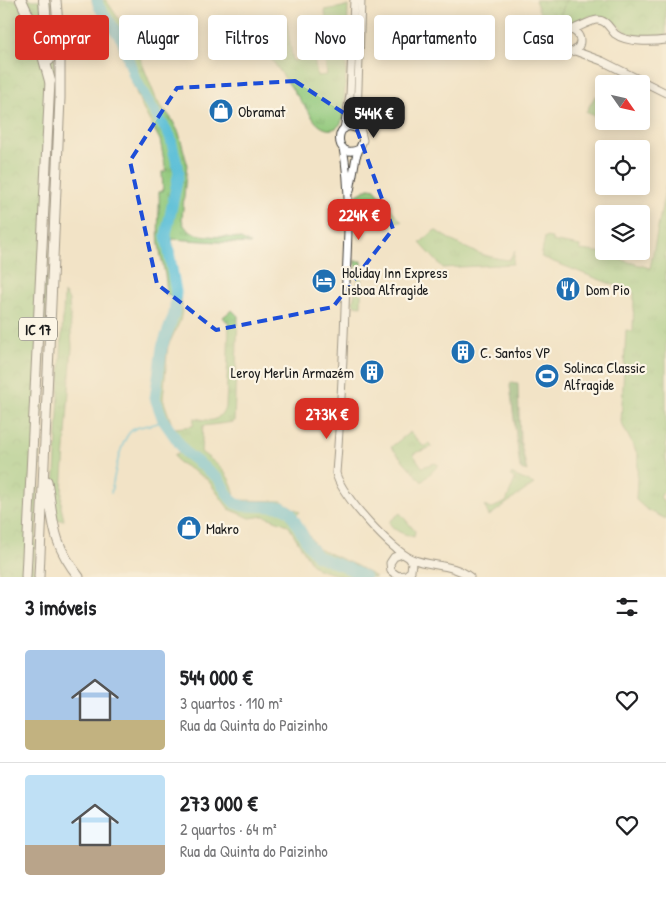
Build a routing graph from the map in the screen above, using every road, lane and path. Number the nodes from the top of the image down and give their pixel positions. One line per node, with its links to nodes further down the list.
1 (21, 0): 18 (highway)
2 (44, 0): 18 (highway, IC 17)
3 (56, 0): 25 (highway, IC 17)
4 (354, 0): 6 (street)
5 (361, 0): 7 (street)
6 (356, 15)
7 (358, 15)
8 (584, 26): 9 (street); 11 (street); 12 (street)
9 (572, 30)
10 (572, 31): 11 (street)
11 (580, 39): 14 (street); 15 (street)
12 (666, 40)
13 (572, 51): 14 (street)
14 (575, 51): 15 (street)
15 (596, 58): 19 (street)
16 (353, 60): 20 (street)
17 (357, 60): 21 (street)
18 (50, 82): 32 (highway, IC 17)
19 (666, 93)
20 (344, 129): 21 (street); 22 (street)
21 (359, 130): 23 (street)
22 (343, 148): 23 (street); 24 (street)
23 (359, 148): 24 (street)
24 (349, 198): 26 (street)
25 (44, 466): 33 (highway, IC 17); 34 (highway)
26 (388, 542): 27 (street); 28 (street)
27 (406, 556): 28 (street); 29 (street); 30 (street)
28 (392, 559): 31 (street)
29 (427, 564): 30 (street); 35 (street)
30 (407, 575): 31 (street)
31 (394, 576)
32 (26, 577)
33 (40, 577)
34 (79, 577)
35 (470, 577)

